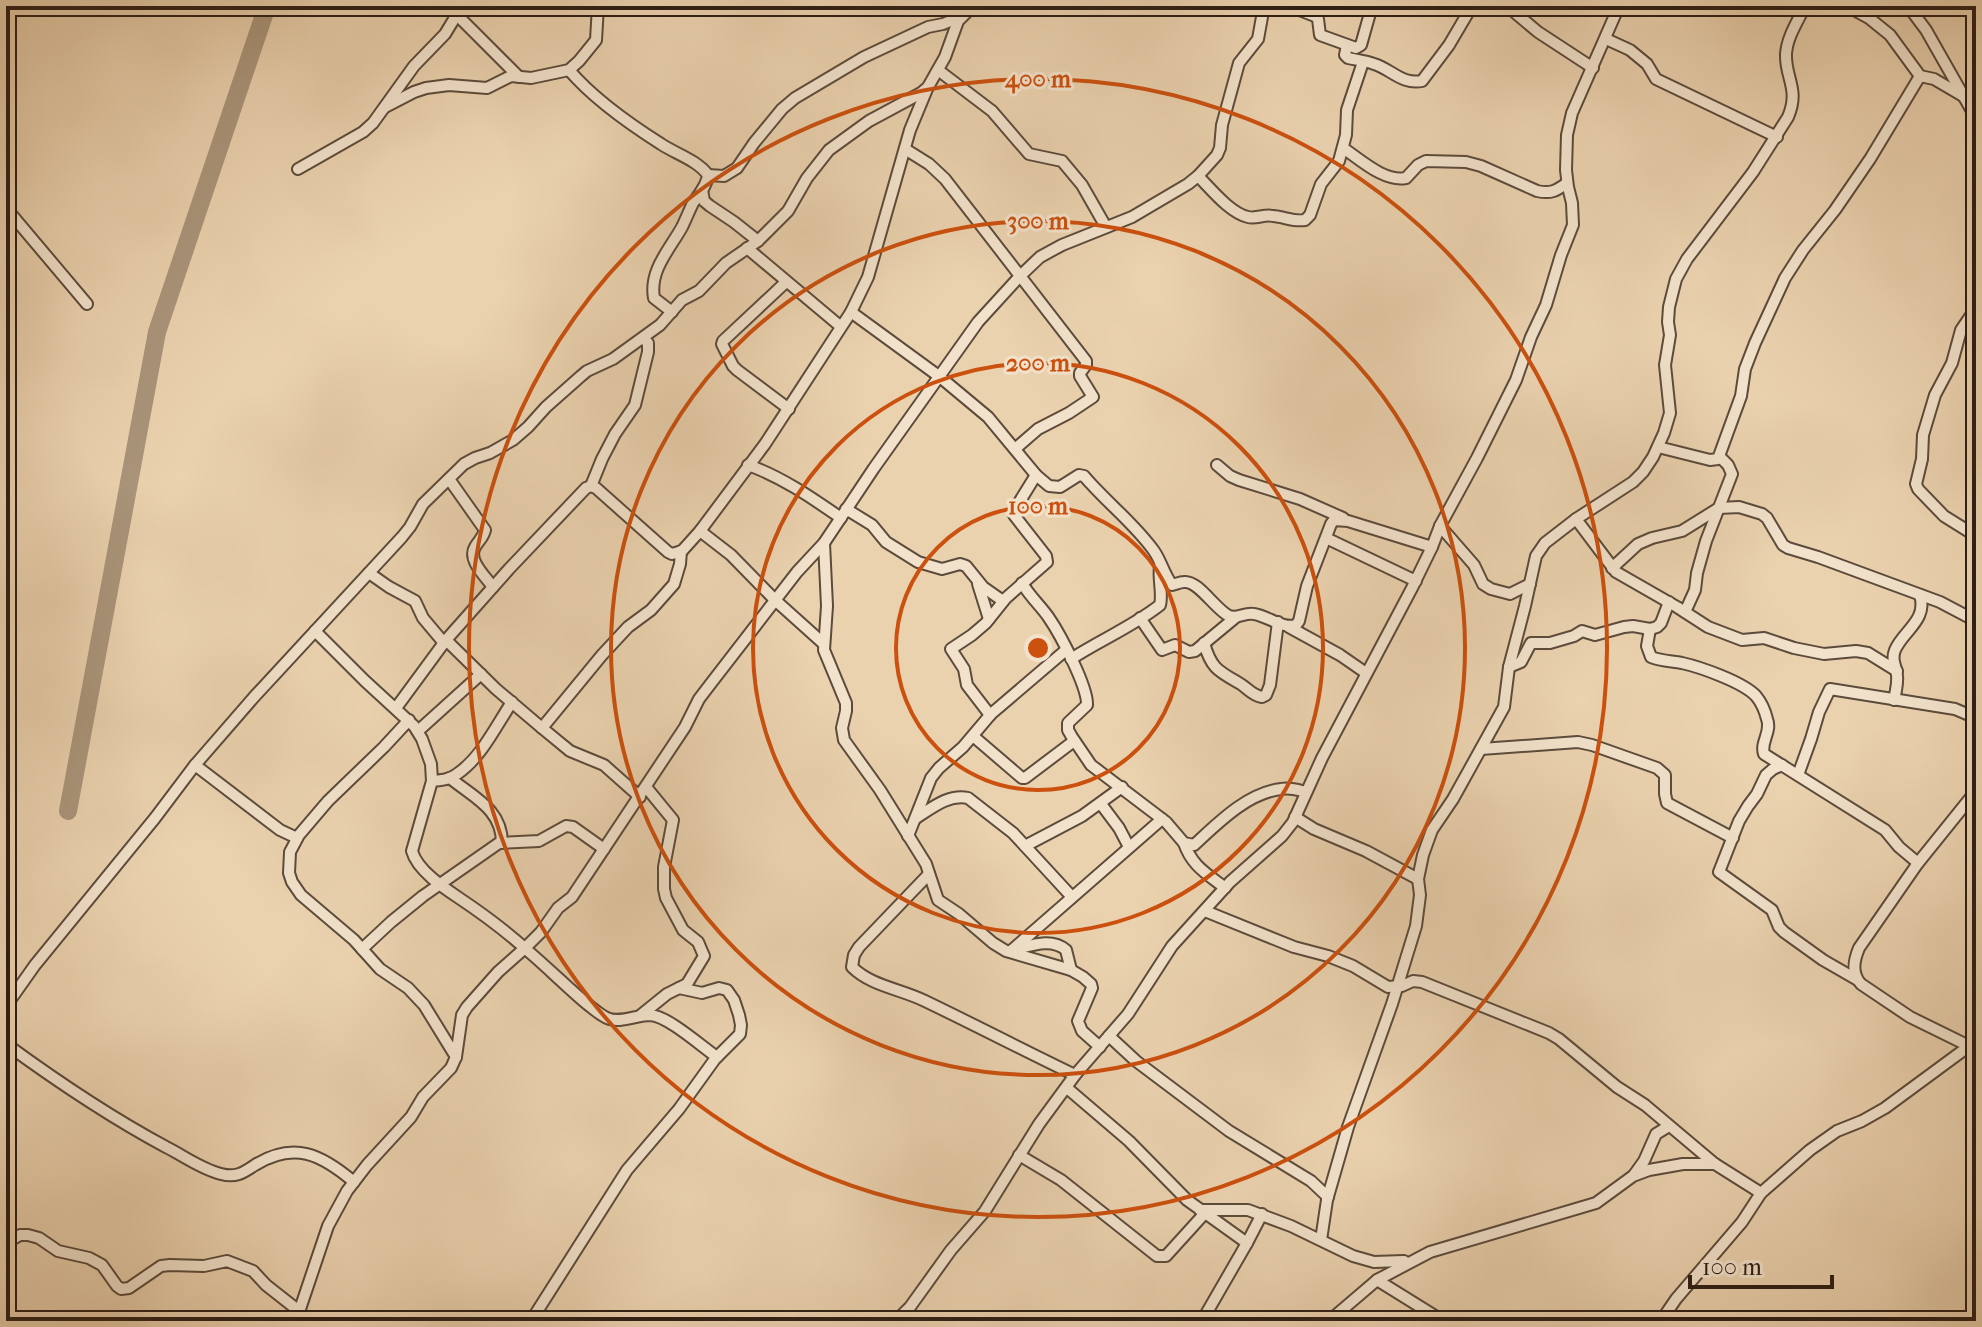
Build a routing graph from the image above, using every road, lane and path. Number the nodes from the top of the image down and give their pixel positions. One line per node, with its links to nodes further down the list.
1 (598, 6): 18 (street)
2 (973, 6): 13 (street)
3 (1264, 6): 31 (street)
4 (1289, 6): 15 (street)
5 (1372, 6): 15 (street)
6 (1472, 6): 16 (street)
7 (1507, 6): 17 (street)
8 (1619, 6): 14 (street)
9 (1805, 6): 26 (street)
10 (1847, 6): 20 (street)
11 (1908, 6): 23 (street)
12 (459, 10): 21 (street); 24 (street)
13 (962, 16): 19 (street); 30 (street)
14 (1606, 39): 17 (street); 26 (street)
15 (1347, 45): 16 (street)
16 (1363, 62): 27 (street)
17 (1593, 68): 32 (street)
18 (569, 70): 21 (street); 30 (street)
19 (938, 70): 22 (street); 35 (street)
20 (1920, 76): 23 (street); 50 (street)
21 (519, 77): 24 (street)
22 (928, 87): 28 (street); 36 (street)
23 (1963, 96): 25 (street)
24 (385, 107): 29 (street)
25 (1976, 118)
26 (1777, 137): 48 (street)
27 (1343, 148): 31 (street); 32 (street)
28 (905, 149): 38 (street); 43 (street)
29 (298, 169)
30 (708, 175): 33 (street)
31 (1198, 176): 35 (street)
32 (1567, 183): 60 (street)
33 (702, 190): 36 (street); 42 (street)
34 (6, 208): 40 (street)
35 (1106, 227): 38 (street)
36 (758, 241): 37 (street)
37 (747, 248): 39 (street); 42 (street)
38 (1020, 276): 46 (street); 49 (street)
39 (786, 282): 44 (street); 47 (street)
40 (87, 304)
41 (1976, 308): 62 (street)
42 (672, 312): 45 (street)
43 (851, 312): 44 (street); 46 (street)
44 (840, 326): 47 (street)
45 (643, 338): 54 (street); 55 (street)
46 (940, 377): 49 (street); 57 (street)
47 (789, 409): 51 (street)
48 (1658, 447): 50 (street); 58 (street)
49 (1015, 449): 53 (street)
50 (1720, 457): 56 (street)
51 (748, 465): 57 (street); 61 (street)
52 (1217, 465): 59 (street)
53 (1036, 475): 67 (street); 72 (street)
54 (449, 479): 69 (street); 74 (street)
55 (591, 486): 66 (street); 74 (street)
56 (1719, 508): 68 (street); 75 (street); 79 (street)
57 (843, 514): 64 (street); 70 (street)
58 (1576, 519): 68 (street); 73 (street)
59 (1348, 521): 63 (street); 65 (street)
60 (1440, 526): 65 (street); 73 (street)
61 (700, 531): 66 (street); 76 (street)
62 (1976, 536)
63 (1326, 538): 71 (street); 84 (street)
64 (824, 543): 76 (street); 89 (street)
65 (1432, 547): 71 (street)
66 (681, 551): 101 (street)
67 (1160, 564): 80 (street); 81 (street)
68 (1612, 568): 78 (street)
69 (369, 573): 86 (street); 87 (street)
70 (976, 578): 77 (street); 82 (street)
71 (1416, 581): 93 (street)
72 (1022, 583): 77 (street); 90 (street)
73 (1530, 584): 91 (street)
74 (493, 587): 87 (street)
75 (1920, 595): 83 (street); 92 (street)
76 (775, 600): 89 (street); 113 (street)
77 (1003, 601): 82 (street)
78 (1669, 602): 79 (street); 85 (street)
79 (1685, 612): 92 (street)
80 (1236, 617): 84 (street); 88 (street)
81 (1140, 618): 88 (street); 90 (street)
82 (989, 619): 98 (street)
83 (1976, 621)
84 (1284, 624): 88 (street); 93 (street)
85 (1650, 629): 91 (street); 107 (street)
86 (315, 631): 97 (street); 106 (street)
87 (445, 642): 94 (street); 97 (street)
88 (1204, 643)
89 (824, 644): 119 (street)
90 (1068, 654): 98 (street); 104 (street)
91 (1509, 667): 105 (street)
92 (1897, 671): 95 (street)
93 (1366, 673): 114 (street)
94 (481, 674): 96 (street); 102 (street)
95 (1894, 700): 99 (street); 108 (street)
96 (512, 702): 101 (street); 109 (street)
97 (396, 708): 100 (street)
98 (990, 715): 103 (street)
99 (1976, 718)
100 (409, 720): 102 (street); 120 (street)
101 (542, 728): 113 (street)
102 (418, 731): 110 (street)
103 (973, 736): 104 (street); 117 (street)
104 (1074, 741): 111 (street)
105 (1481, 749): 121 (street); 129 (street)
106 (195, 765): 120 (street); 141 (street)
107 (1782, 765): 108 (street); 121 (street)
108 (1798, 775): 127 (street)
109 (450, 778): 110 (street); 122 (street)
110 (432, 781): 130 (street)
111 (1122, 787): 115 (street); 118 (street)
112 (1976, 791): 127 (street)
113 (643, 792): 126 (street); 140 (street)
114 (1306, 792): 116 (street); 123 (street)
115 (1101, 804): 124 (street); 125 (street)
116 (1295, 817): 129 (street); 131 (street)
117 (916, 818): 119 (street); 124 (street)
118 (1162, 819): 123 (street); 125 (street)
119 (908, 836): 128 (street)
120 (297, 838): 135 (street)
121 (1733, 838): 138 (street)
122 (502, 843): 126 (street); 130 (street)
123 (1184, 843): 131 (street)
124 (1025, 846): 132 (street)
125 (1129, 847): 132 (street)
126 (604, 849): 134 (street)
127 (1918, 863): 138 (street)
128 (929, 874): 136 (street); 149 (street)
129 (1418, 879): 139 (street)
130 (440, 885): 134 (street); 135 (street)
131 (1225, 888): 133 (street)
132 (1072, 897): 136 (street)
133 (1205, 911): 139 (street); 143 (street)
134 (525, 948): 142 (street); 147 (street)
135 (362, 949): 147 (street)
136 (1009, 950): 137 (street); 137 (street)
137 (1071, 970): 146 (street)
138 (1856, 979): 144 (street)
139 (1398, 986): 151 (street); 157 (street)
140 (679, 988): 142 (street); 148 (street)
141 (6, 1006)
142 (639, 1016): 148 (street)
143 (1109, 1036): 146 (street); 157 (street)
144 (1973, 1043): 156 (street)
145 (6, 1044): 155 (street)
146 (1100, 1047): 149 (street)
147 (456, 1057): 155 (street)
148 (717, 1057): 166 (street)
149 (1075, 1075): 150 (street)
150 (1067, 1088): 152 (street); 158 (street)
151 (1669, 1126): 153 (street); 154 (street)
152 (1019, 1155): 158 (street); 167 (street)
153 (1715, 1164): 154 (street); 156 (street)
154 (1633, 1176): 163 (street)
155 (354, 1182): 165 (street)
156 (1761, 1193): 171 (street)
157 (1328, 1197): 160 (street)
158 (1202, 1211): 159 (street); 162 (street)
159 (1262, 1214): 160 (street); 162 (street)
160 (1321, 1240): 163 (street)
161 (6, 1243): 165 (street)
162 (1247, 1243): 168 (street)
163 (1410, 1261): 164 (street)
164 (1377, 1280): 169 (street); 170 (street)
165 (298, 1316)
166 (531, 1321)
167 (896, 1321)
168 (1202, 1321)
169 (1329, 1321)
170 (1443, 1321)
171 (1661, 1321)

